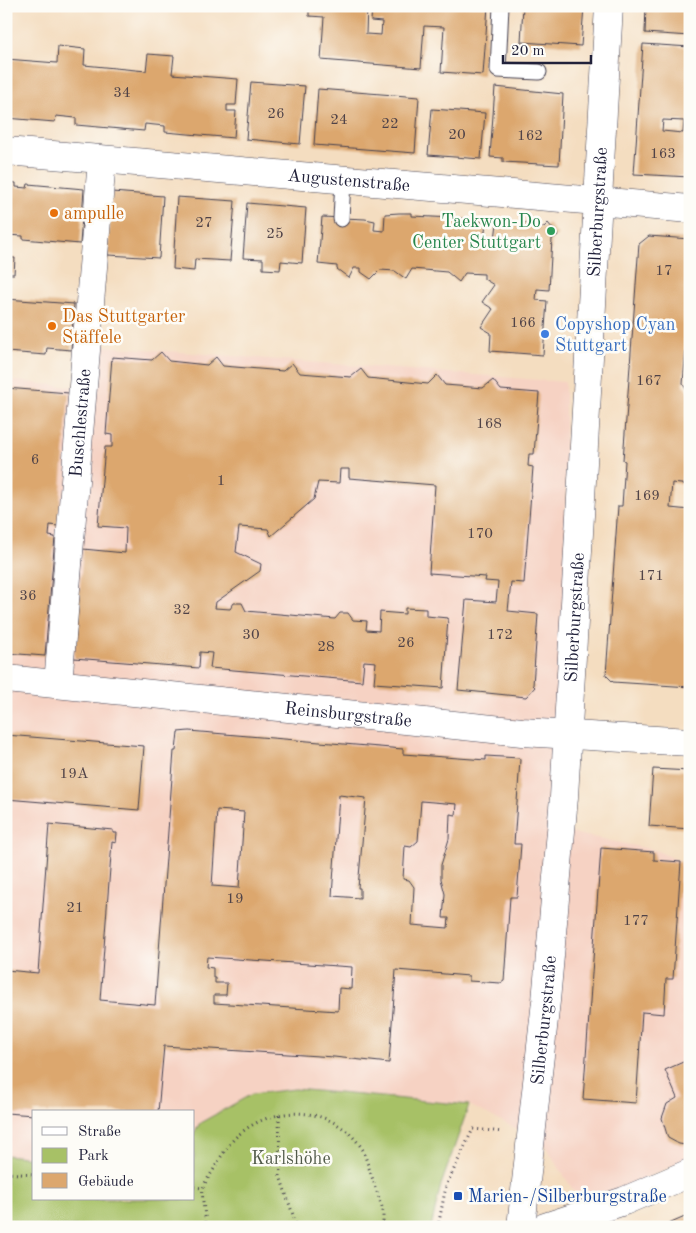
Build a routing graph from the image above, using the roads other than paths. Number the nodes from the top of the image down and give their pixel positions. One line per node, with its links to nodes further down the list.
1 (501, 6): 3 (lane)
2 (609, 6): 7 (street, Silberburgstraße)
3 (539, 72)
4 (6, 151): 5 (street, Augustenstraße)
5 (102, 160): 6 (street, Augustenstraße); 11 (street, Buschlestraße)
6 (343, 180): 7 (street, Augustenstraße); 9 (lane)
7 (599, 201): 8 (street, Augustenstraße); 12 (street, Silberburgstraße)
8 (690, 209)
9 (341, 219)
10 (6, 679): 11 (street, Reinsburgstraße)
11 (58, 684): 12 (street, Reinsburgstraße)
12 (567, 735): 13 (street, Reinsburgstraße); 15 (street, Silberburgstraße)
13 (690, 742)
14 (690, 1173): 16 (street)
15 (521, 1227)
16 (545, 1227)

